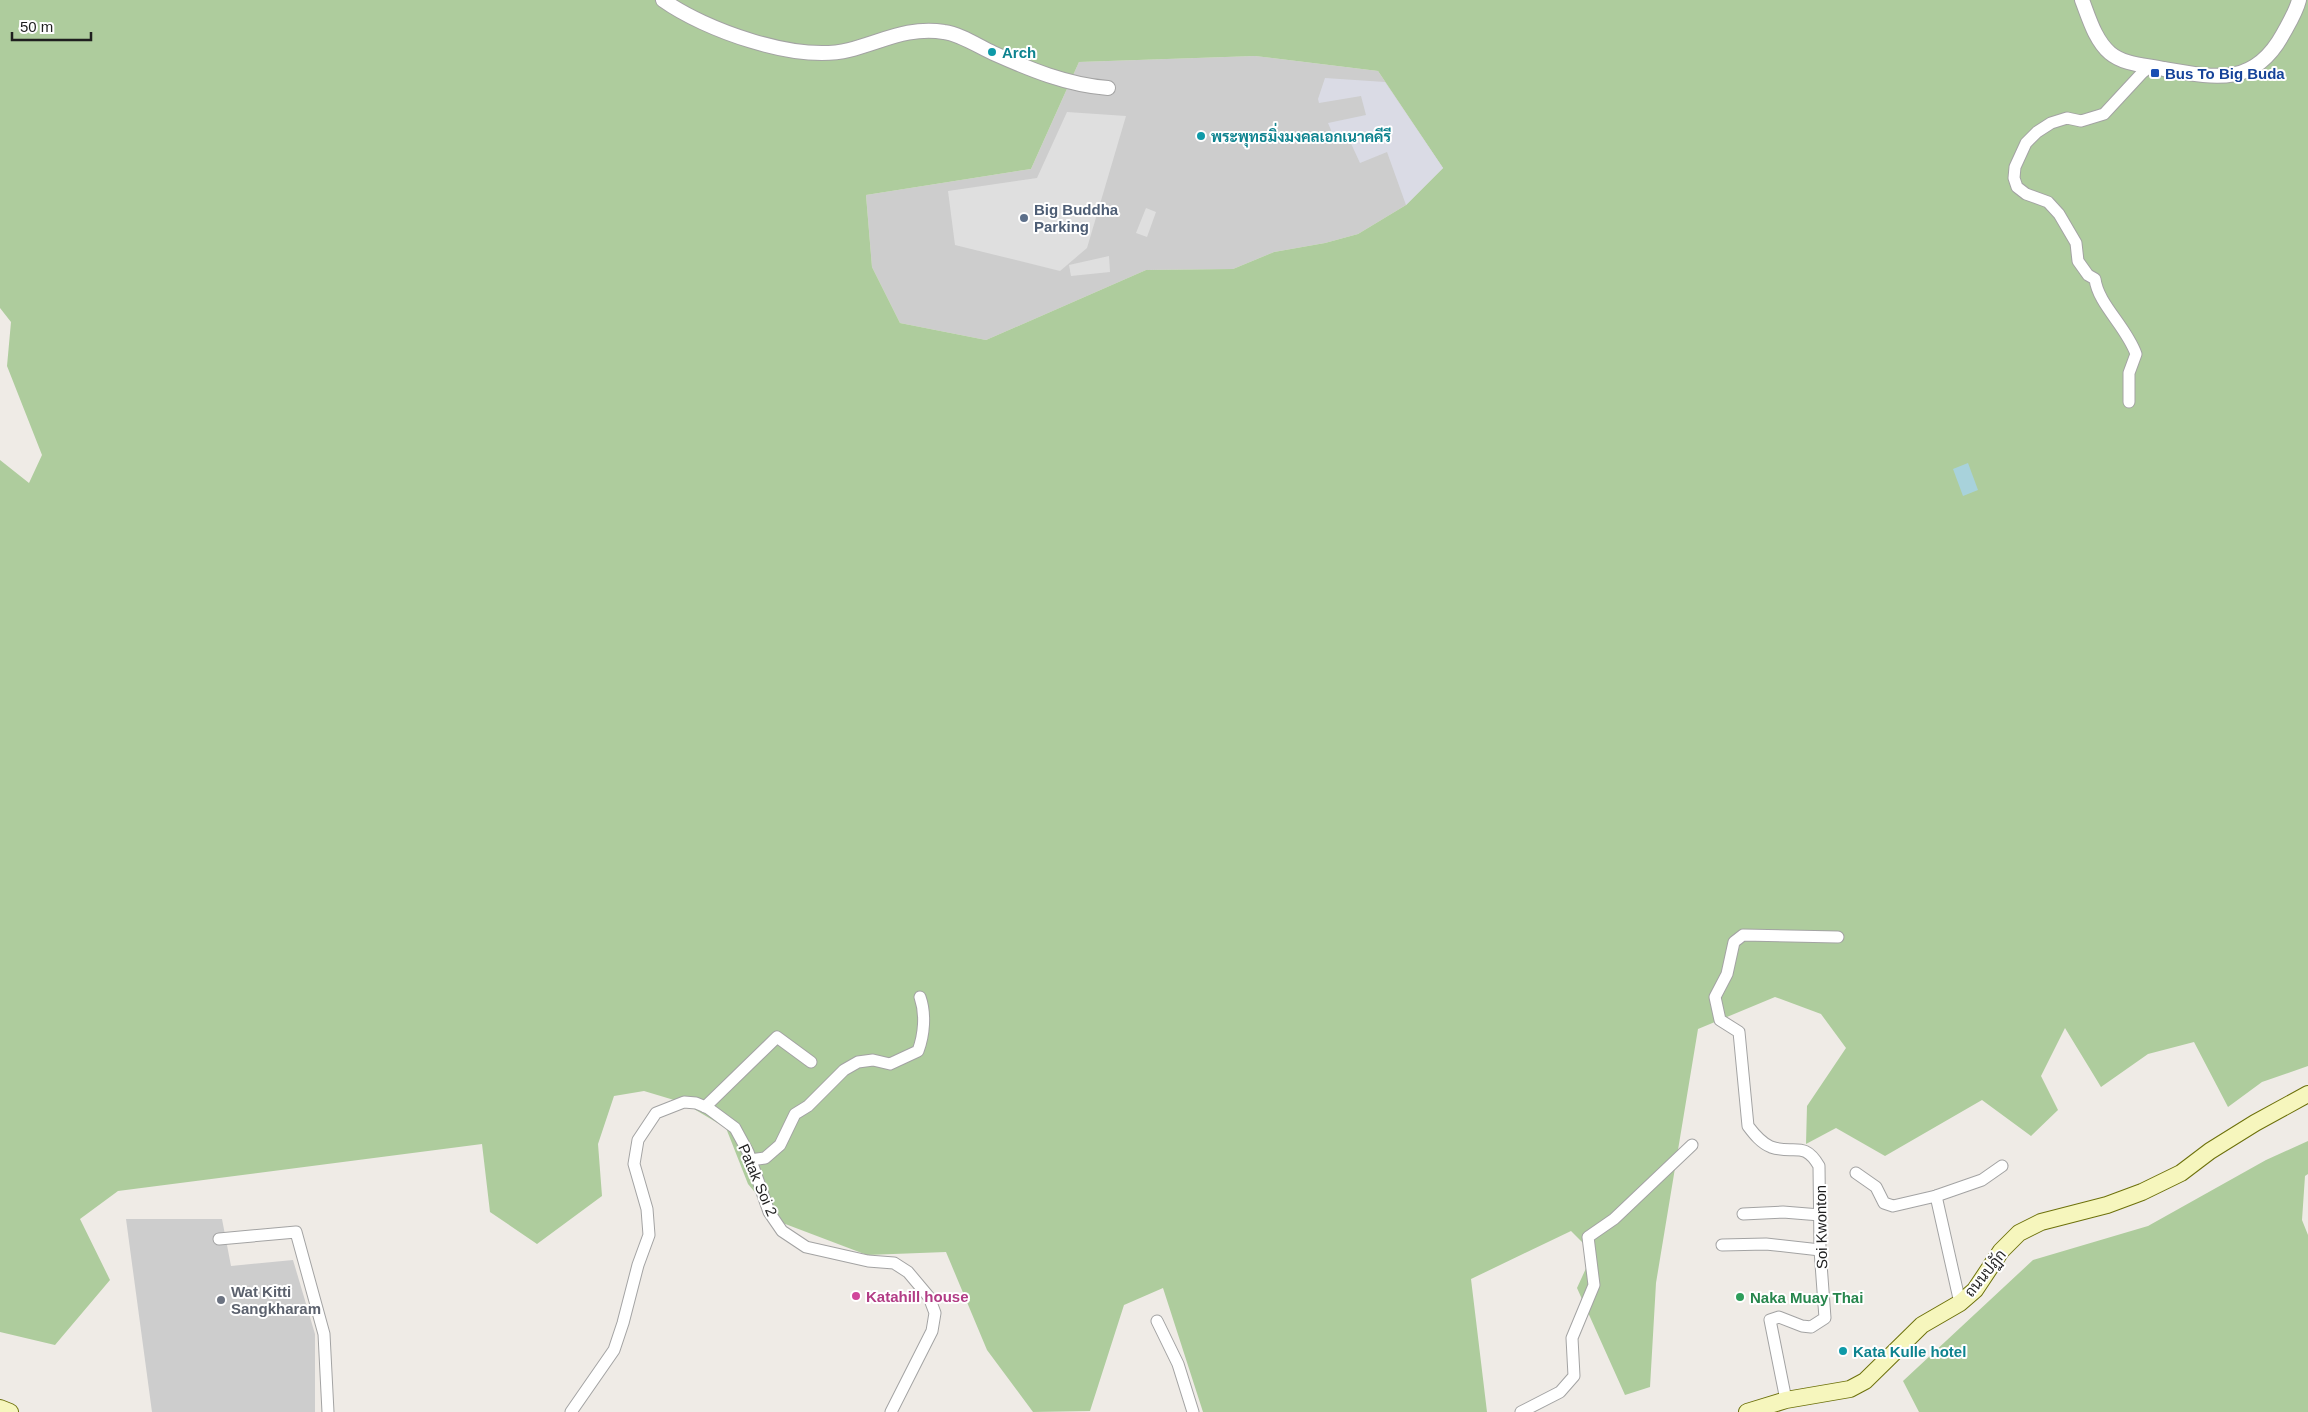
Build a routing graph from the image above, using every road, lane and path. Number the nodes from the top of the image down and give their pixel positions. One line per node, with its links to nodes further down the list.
1 (663, 0): 5 (street)
2 (2082, 0): 4 (street)
3 (2299, 0): 4 (street)
4 (2151, 66): 6 (street)
5 (1108, 88)
6 (2129, 402)
7 (1838, 937): 18 (street, Soi Kwonton)
8 (920, 997): 13 (street)
9 (811, 1062): 11 (street)
10 (2308, 1094): 22 (main road, ถนนปฏัก)
11 (705, 1107): 13 (street, Patak Soi 2); 28 (street, Patak Soi 2)
12 (1692, 1145): 31 (street)
13 (750, 1160): 29 (street, Patak Soi 2)
14 (2002, 1166): 16 (street)
15 (1856, 1173): 16 (street)
16 (1936, 1196): 22 (street)
17 (1742, 1214): 18 (street)
18 (1820, 1214): 21 (street, Soi Kwonton)
19 (219, 1239): 27 (street)
20 (1722, 1246): 21 (street)
21 (1820, 1250): 24 (street, Soi Kwonton)
22 (1960, 1302): 24 (main road, ถนนปฏัก)
23 (1157, 1320): 30 (street)
24 (1786, 1400): 32 (main road, ถนนปฏัก)
25 (0, 1408): 26 (main road)
26 (10, 1412)
27 (328, 1412)
28 (571, 1412)
29 (891, 1412)
30 (1193, 1412)
31 (1520, 1412)
32 (1747, 1412)

